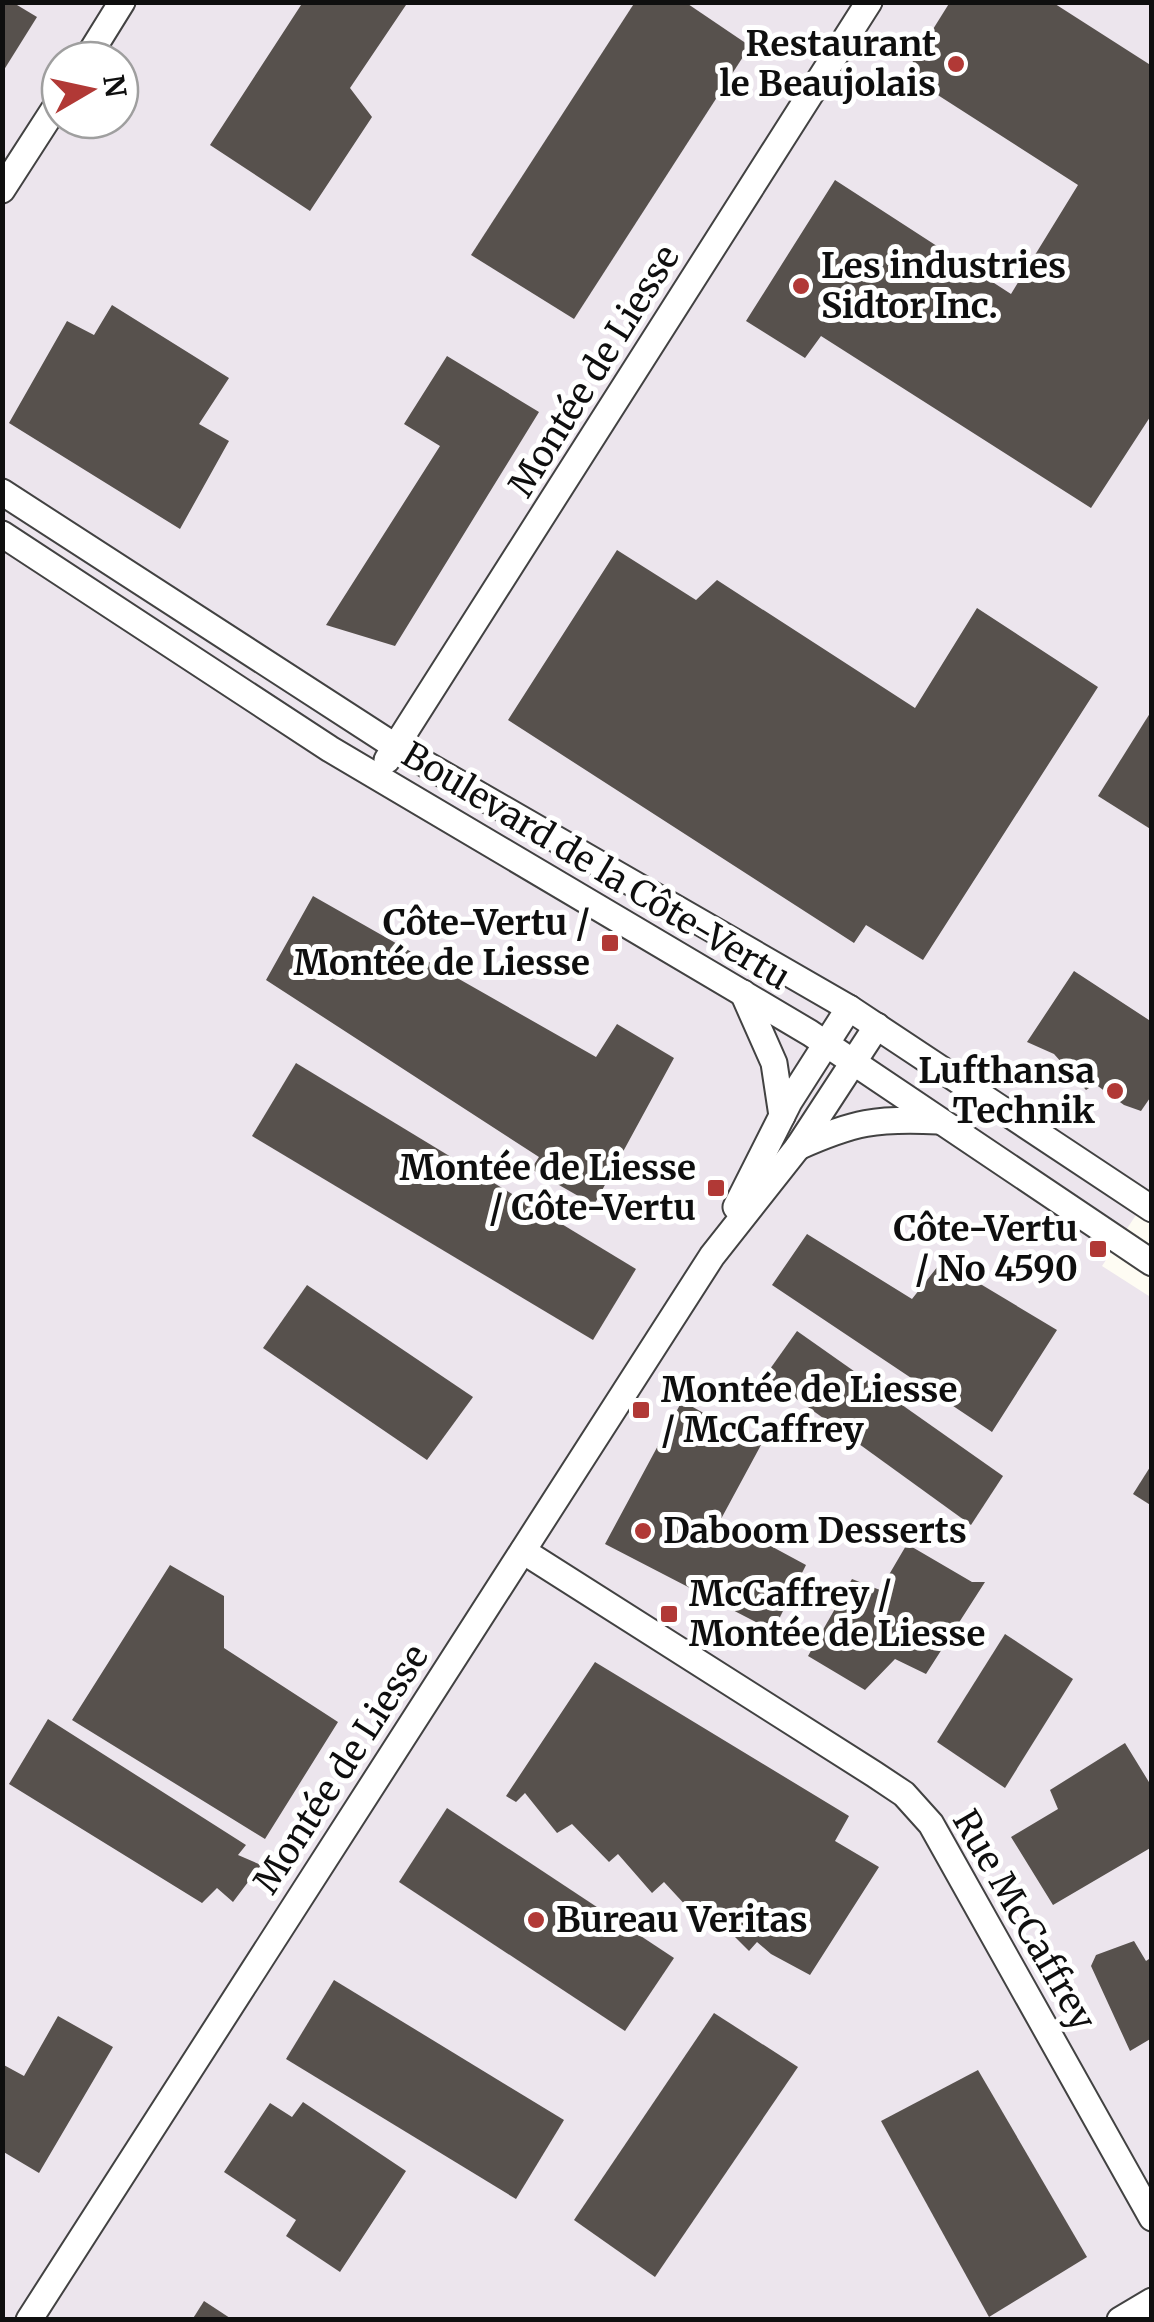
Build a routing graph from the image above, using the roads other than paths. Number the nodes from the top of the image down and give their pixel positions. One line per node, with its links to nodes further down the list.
1 (122, 2): 3 (street)
2 (869, 2): 8 (street, Montée de Liesse)
3 (98, 40)
4 (40, 131): 5 (street)
5 (2, 190)
6 (2, 492): 8 (street, Boulevard de la Côte-Vertu)
7 (2, 534): 9 (street, Boulevard de la Côte-Vertu)
8 (396, 747): 9 (street, Montée de Liesse); 11 (street, Boulevard de la Côte-Vertu)
9 (376, 776): 10 (street, Boulevard de la Côte-Vertu)
10 (742, 992): 13 (street, Boulevard de la Côte-Vertu); 15 (street)
11 (849, 1008): 12 (street, Boulevard de la Côte-Vertu); 13 (street, Montée de Liesse)
12 (876, 1026): 14 (street, Montée de Liesse); 18 (street, Boulevard de la Côte-Vertu)
13 (825, 1043): 14 (street, Boulevard de la Côte-Vertu); 15 (street, Montée de Liesse)
14 (854, 1063): 16 (street, Boulevard de la Côte-Vertu); 17 (street, Montée de Liesse)
15 (782, 1116): 19 (street, Montée de Liesse)
16 (940, 1121): 17 (street); 20 (street, Boulevard de la Côte-Vertu)
17 (798, 1147): 19 (street, Montée de Liesse)
18 (1152, 1209)
19 (712, 1256): 21 (street, Montée de Liesse)
20 (1152, 1263)
21 (523, 1551): 22 (street, Rue McCaffrey); 24 (street, Montée de Liesse)
22 (1152, 2218)
23 (1152, 2301): 25 (street)
24 (28, 2320)
25 (1120, 2320)

